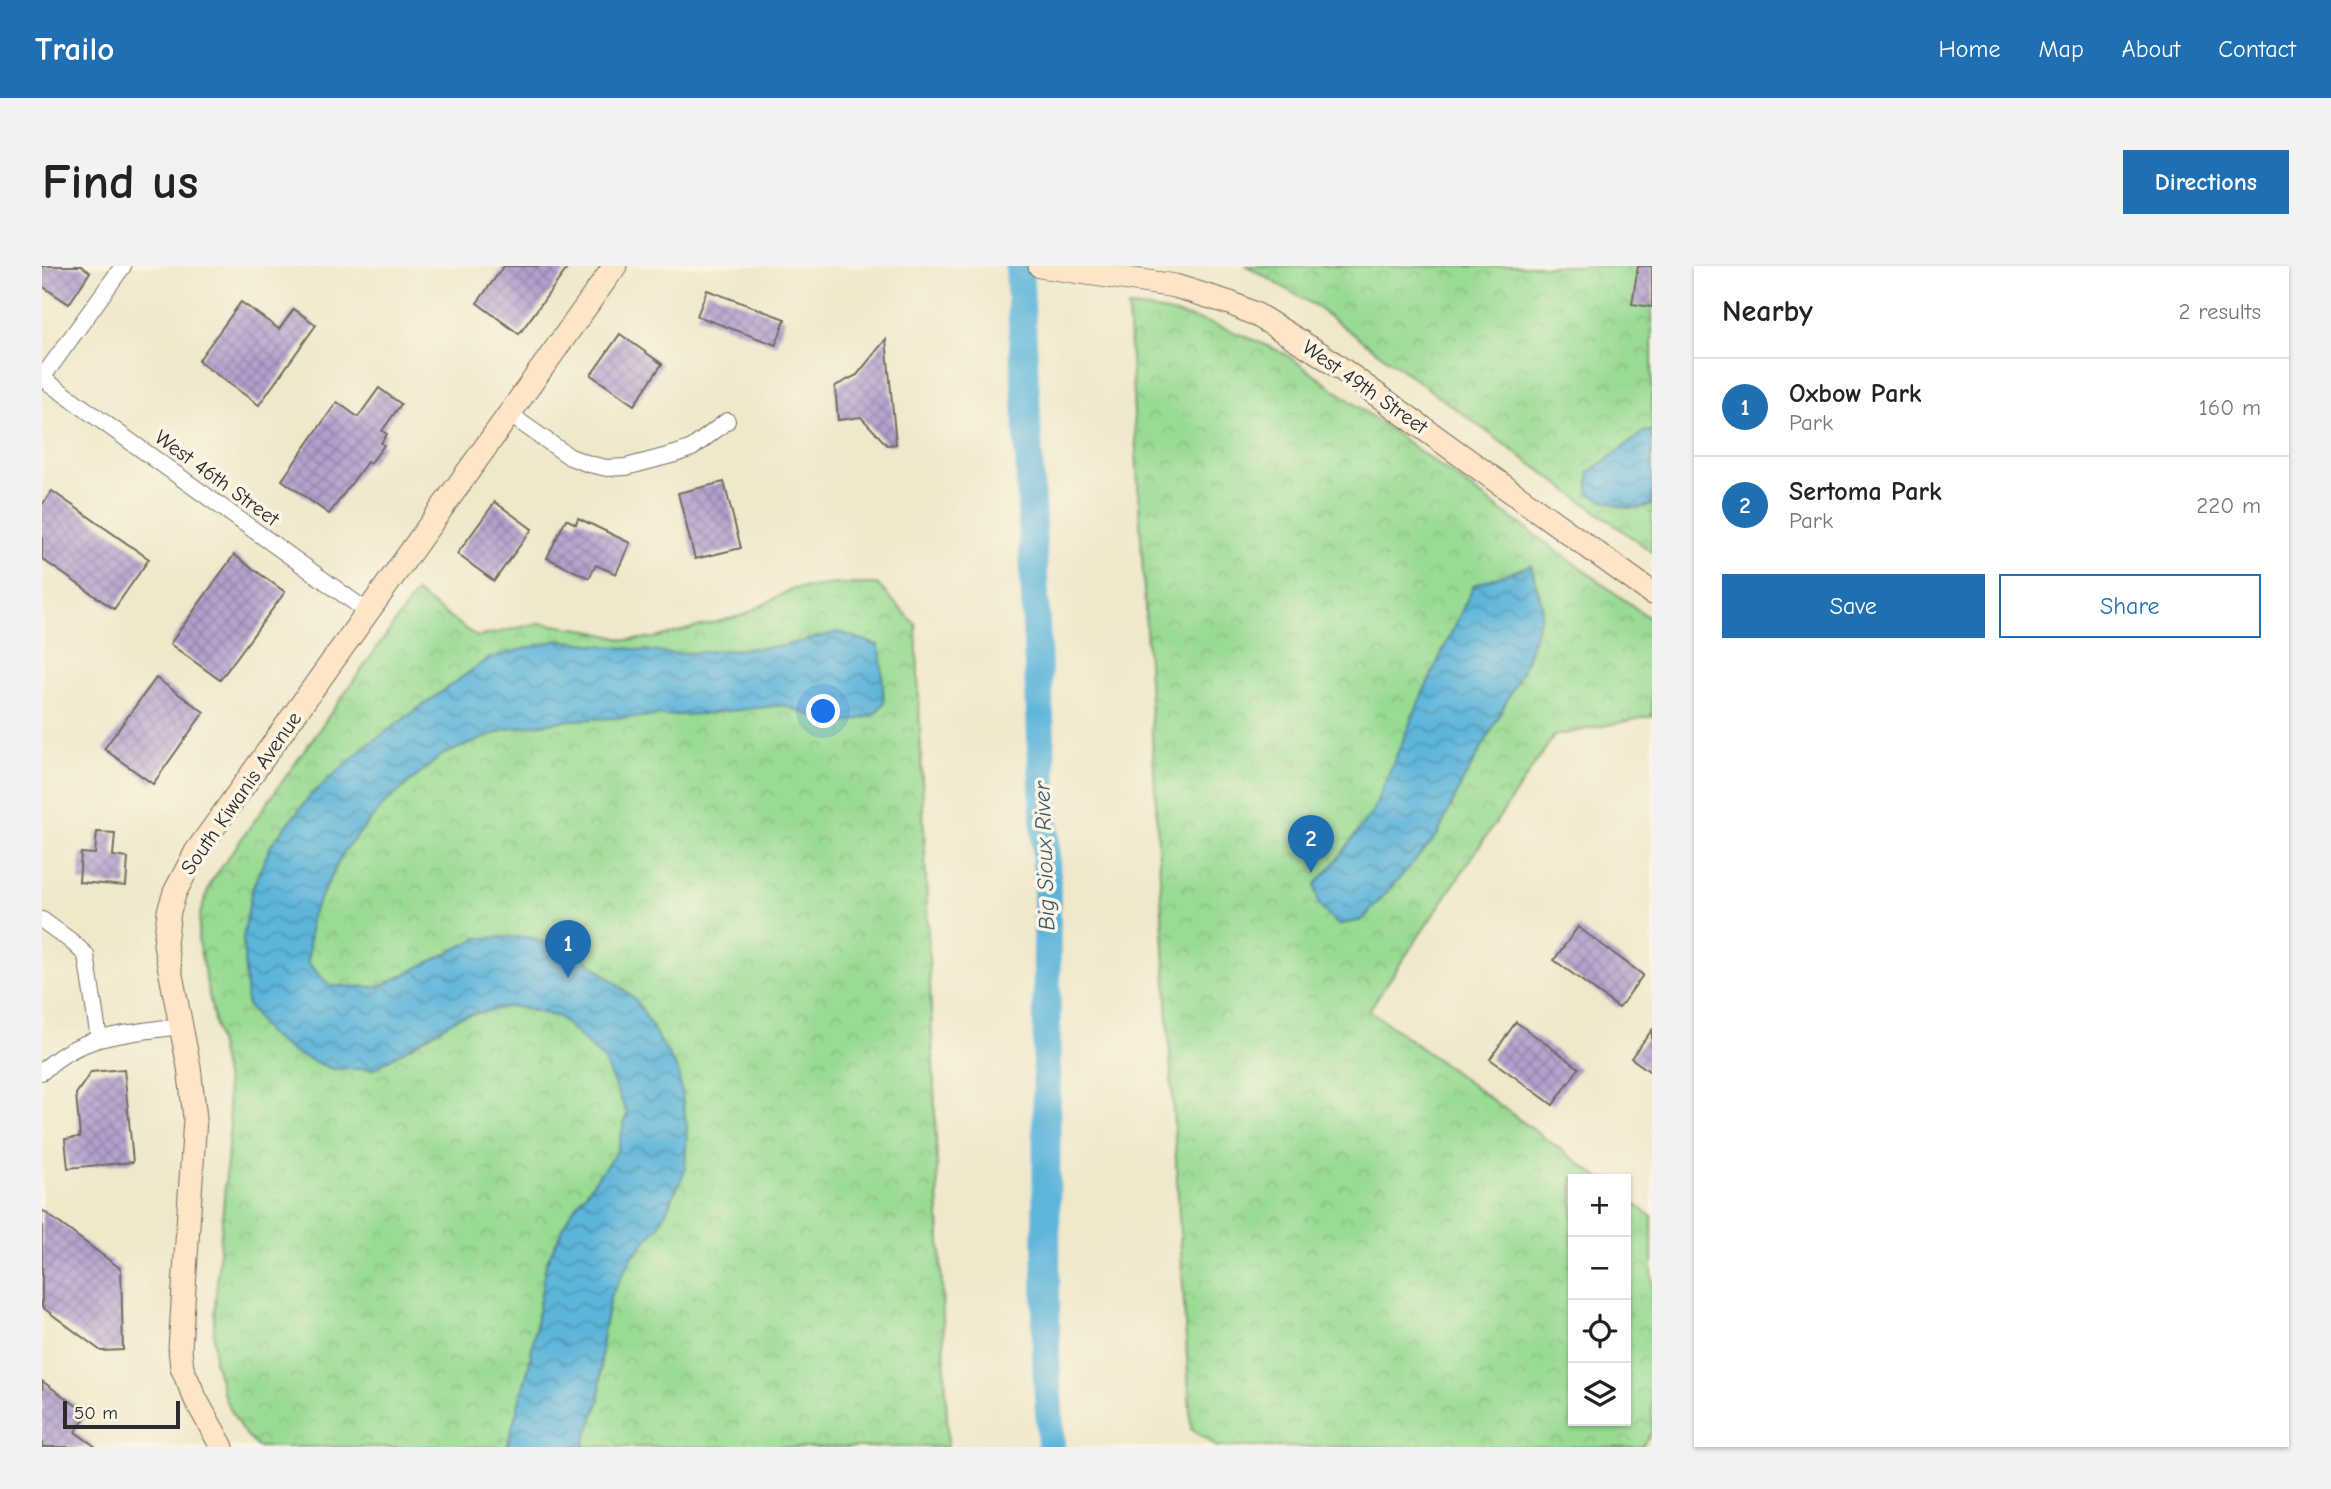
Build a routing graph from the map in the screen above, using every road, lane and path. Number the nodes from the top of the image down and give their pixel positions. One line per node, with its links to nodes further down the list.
1 (123, 266): 4 (street)
2 (615, 266): 5 (street, South Kiwanis Avenue)
3 (1040, 266): 7 (street, West 49th Street)
4 (42, 378): 8 (street, West 46th Street)
5 (509, 414): 6 (street); 8 (street, South Kiwanis Avenue)
6 (727, 421)
7 (1652, 593)
8 (368, 612): 10 (street, South Kiwanis Avenue)
9 (42, 920): 11 (street)
10 (180, 1026): 11 (street); 13 (street, South Kiwanis Avenue)
11 (99, 1039): 12 (street)
12 (42, 1072)
13 (222, 1447)

